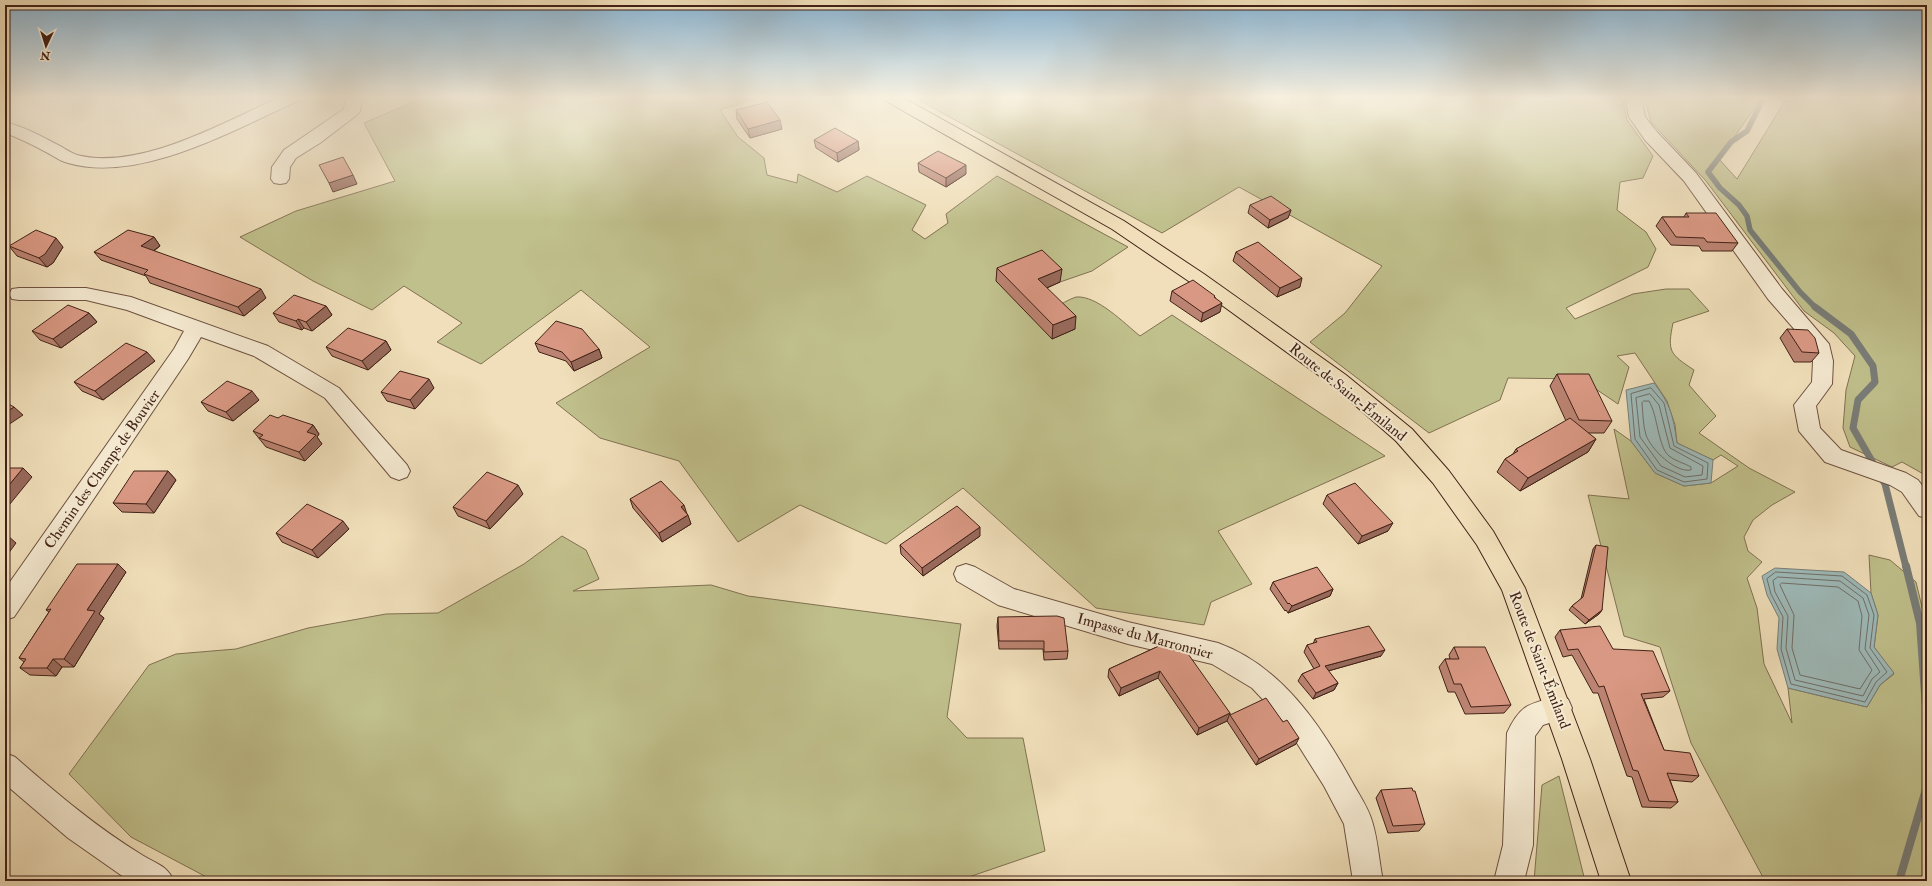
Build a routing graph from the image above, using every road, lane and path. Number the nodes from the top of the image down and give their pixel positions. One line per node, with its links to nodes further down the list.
1 (32, 138): 2 (street)
2 (199, 138)
3 (315, 138): 6 (street)
4 (962, 138): 13 (main road, Route de Saint-Émiland)
5 (1653, 138): 10 (street)
6 (280, 179)
7 (19, 294): 8 (street)
8 (196, 328): 9 (street); 12 (street, Chemin des Champs de Bouvier)
9 (399, 471)
10 (1927, 509)
11 (966, 574): 16 (street, Impasse du Marronnier)
12 (5, 609)
13 (1558, 708): 17 (street); 18 (main road, Route de Saint-Émiland)
14 (5, 766): 15 (street)
15 (159, 881)
16 (1368, 881)
17 (1509, 881)
18 (1616, 881)

